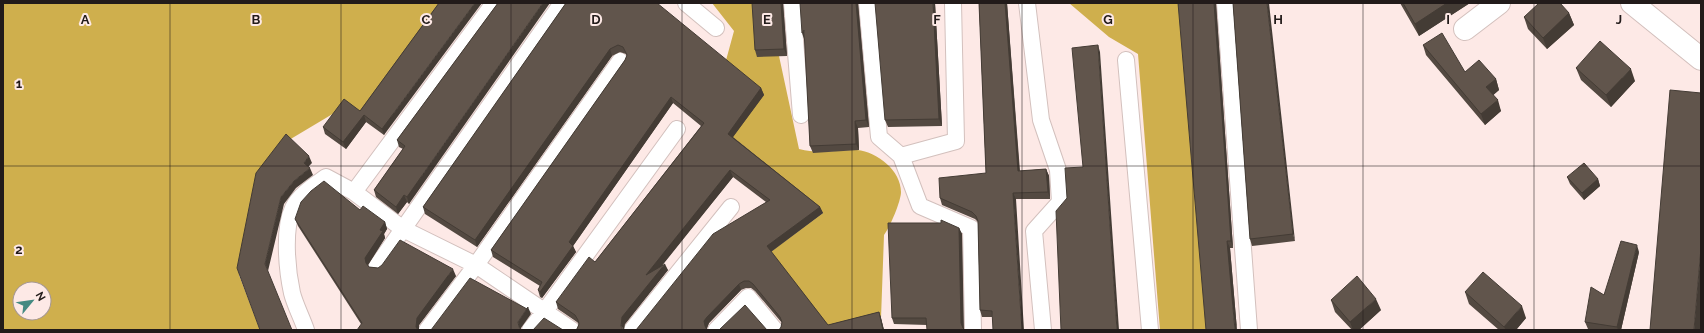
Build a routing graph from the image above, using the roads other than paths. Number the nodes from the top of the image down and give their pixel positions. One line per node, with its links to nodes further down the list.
1 (494, 3): 19 (lane)
2 (562, 3): 21 (lane)
3 (686, 3): 11 (lane)
4 (792, 3): 16 (lane)
5 (867, 3): 18 (lane)
6 (953, 3): 18 (lane)
7 (1027, 3): 33 (lane)
8 (1225, 3): 35 (lane)
9 (1499, 3): 12 (street)
10 (1632, 3): 13 (street)
11 (716, 28)
12 (1465, 29)
13 (1701, 59)
14 (1126, 60): 34 (lane)
15 (620, 61): 22 (lane)
16 (801, 115)
17 (677, 130): 24 (lane)
18 (901, 156): 32 (lane)
19 (354, 192): 21 (lane); 25 (lane)
20 (731, 207): 29 (lane)
21 (402, 229): 22 (lane); 23 (lane)
22 (476, 265): 24 (lane); 26 (lane)
23 (377, 266)
24 (545, 311): 27 (lane); 28 (lane)
25 (306, 330)
26 (427, 330)
27 (530, 330)
28 (572, 330)
29 (632, 330)
30 (716, 330): 31 (lane)
31 (775, 330)
32 (973, 330)
33 (1043, 330)
34 (1150, 330)
35 (1249, 330)

